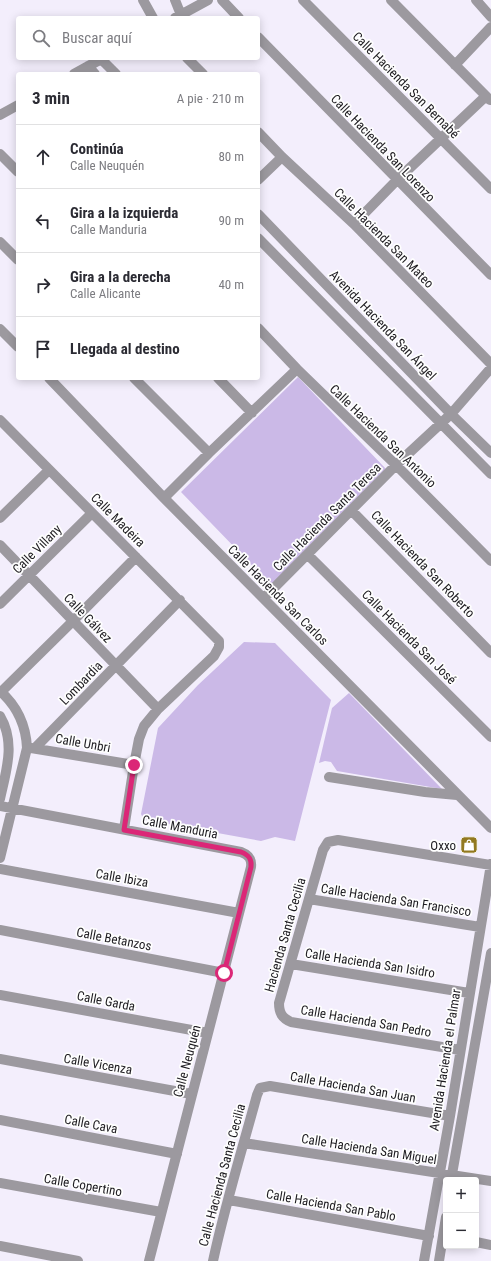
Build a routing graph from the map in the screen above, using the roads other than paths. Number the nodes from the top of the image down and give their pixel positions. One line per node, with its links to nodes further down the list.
1 (143, 0): 8 (street)
2 (175, 0): 9 (street)
3 (208, 0): 9 (street)
4 (222, 0): 10 (street)
5 (303, 0): 27 (street, Calle Hacienda San Bernabé)
6 (391, 0): 17 (street)
7 (476, 0): 11 (street)
8 (152, 16)
9 (178, 16)
10 (237, 16)
11 (491, 16)
12 (491, 27): 17 (street)
13 (260, 39): 32 (street, Calle Hacienda San Lorenzo)
14 (98, 60): 18 (street)
15 (104, 60): 21 (street)
16 (189, 60): 22 (street)
17 (455, 65): 23 (street)
18 (88, 66): 19 (street); 20 (street)
19 (78, 72)
20 (93, 72)
21 (114, 72)
22 (201, 72)
23 (489, 98): 27 (street)
24 (16, 106): 25 (street)
25 (0, 115)
26 (260, 134): 29 (street, Calle Hacienda San Mateo)
27 (442, 138): 32 (street); 33 (street, Calle Hacienda San Bernabé)
28 (0, 154): 30 (street)
29 (282, 157): 31 (street); 35 (street, Calle Hacienda San Mateo)
30 (16, 170)
31 (260, 178)
32 (397, 180): 35 (street); 39 (street, Calle Hacienda San Lorenzo)
33 (491, 189)
34 (260, 216): 50 (street, Avenida Hacienda San Ángel)
35 (354, 224): 43 (street, Calle Hacienda San Mateo)
36 (260, 240): 51 (street, Avenida Hacienda San Ángel)
37 (0, 242): 38 (street)
38 (16, 258)
39 (491, 275)
40 (0, 329): 42 (street)
41 (260, 330): 45 (street, Calle Hacienda San Antonio)
42 (16, 345)
43 (491, 364)
44 (491, 368): 50 (street, Calle Hacienda Santa Teresa)
45 (296, 369): 49 (street); 55 (street, Calle Hacienda San Antonio)
46 (53, 380): 58 (street, Calle Hacienda San Carlos)
47 (136, 380): 54 (street)
48 (220, 380): 49 (street)
49 (252, 412): 54 (street)
50 (450, 414): 51 (street, Calle Hacienda Santa Teresa); 53 (street, Avenida Hacienda San Ángel)
51 (441, 424): 55 (street, Calle Hacienda Santa Teresa); 57 (street, Avenida Hacienda San Ángel)
52 (2, 425): 56 (street, Calle Madeira)
53 (491, 452)
54 (209, 453): 58 (street)
55 (396, 466): 59 (street, Calle Hacienda Santa Teresa); 65 (street, Calle Hacienda San Antonio)
56 (49, 470): 60 (street, Calle Madeira); 61 (street)
57 (491, 474)
58 (164, 498): 67 (street, Calle Hacienda San Carlos)
59 (352, 511): 63 (street, Calle Hacienda Santa Teresa); 71 (street, Calle Hacienda San Roberto)
60 (92, 513): 64 (street, Calle Madeira); 66 (street, Calle Villany)
61 (0, 518)
62 (0, 545): 66 (street, Calle Gálvez)
63 (308, 555): 67 (street, Calle Hacienda Santa Teresa); 76 (street, Calle Hacienda San José)
64 (136, 557): 68 (street, Calle Madeira); 70 (street)
65 (491, 561)
66 (29, 576): 69 (street, Calle Villany); 70 (street, Calle Gálvez)
67 (264, 598): 80 (street, Calle Hacienda San Carlos)
68 (180, 600): 72 (street, Lombardia); 74 (street, Calle Madeira)
69 (0, 604)
70 (73, 621): 72 (street, Calle Gálvez); 73 (street)
71 (491, 653)
72 (116, 665): 74 (street, Calle Gálvez); 77 (street, Lombardia)
73 (0, 692): 77 (street)
74 (158, 708): 78 (street)
75 (0, 716): 81 (street)
76 (491, 737)
77 (31, 748): 78 (street, Calle Unbri); 83 (street)
78 (134, 765): 85 (street)
79 (329, 777): 80 (street)
80 (457, 794): 84 (street, Calle Hacienda San Carlos)
81 (0, 799)
82 (0, 806): 83 (street, Calle Manduria)
83 (13, 808): 85 (street, Calle Manduria); 86 (street)
84 (491, 828)
85 (124, 830): 88 (street, Calle Manduria)
86 (0, 858)
87 (491, 864): 90 (street, Hacienda Santa Cecilia); 92 (street, Avenida Hacienda el Palmar)
88 (251, 867): 91 (street, Calle Neuquén)
89 (0, 869): 91 (street, Calle Ibiza)
90 (308, 899): 92 (street, Calle Hacienda San Francisco); 95 (street, Hacienda Santa Cecilia)
91 (239, 913): 96 (street, Calle Neuquén)
92 (480, 927): 97 (street, Avenida Hacienda el Palmar)
93 (0, 930): 96 (street, Calle Betanzos)
94 (491, 953): 110 (street, Avenida Hacienda el Palmar)
95 (291, 964): 97 (street, Calle Hacienda San Isidro); 99 (street, Hacienda Santa Cecilia)
96 (224, 973): 100 (street, Calle Neuquén)
97 (469, 993): 101 (street, Avenida Hacienda el Palmar)
98 (0, 995): 100 (street, Calle Garda)
99 (291, 1022): 101 (street, Calle Hacienda San Pedro)
100 (208, 1034): 103 (street, Calle Neuquén)
101 (460, 1050): 105 (street, Avenida Hacienda el Palmar)
102 (0, 1059): 103 (street, Calle Vicenza)
103 (191, 1094): 108 (street, Calle Neuquén)
104 (257, 1095): 105 (street, Calle Hacienda San Juan); 107 (street, Calle Hacienda Santa Cecilia)
105 (450, 1116): 109 (street, Avenida Hacienda el Palmar)
106 (0, 1120): 108 (street, Calle Cava)
107 (244, 1143): 109 (street, Calle Hacienda San Miguel); 114 (street, Calle Hacienda Santa Cecilia)
108 (177, 1154): 115 (street, Calle Neuquén)
109 (440, 1173): 110 (street, Calle Hacienda San Miguel); 116 (street, Avenida Hacienda el Palmar)
110 (452, 1177)
111 (479, 1180): 112 (street, Calle Hacienda San Miguel)
112 (491, 1181)
113 (0, 1183): 115 (street, Calle Copertino)
114 (229, 1200): 116 (street, Calle Hacienda San Pablo); 123 (street, Calle Hacienda Santa Cecilia)
115 (161, 1212): 122 (street, Calle Neuquén)
116 (429, 1236): 124 (street, Avenida Hacienda el Palmar)
117 (443, 1242): 125 (street)
118 (479, 1243): 119 (street)
119 (491, 1245)
120 (0, 1246): 121 (street)
121 (78, 1261)
122 (149, 1261)
123 (214, 1261)
124 (424, 1261)
125 (439, 1261)

